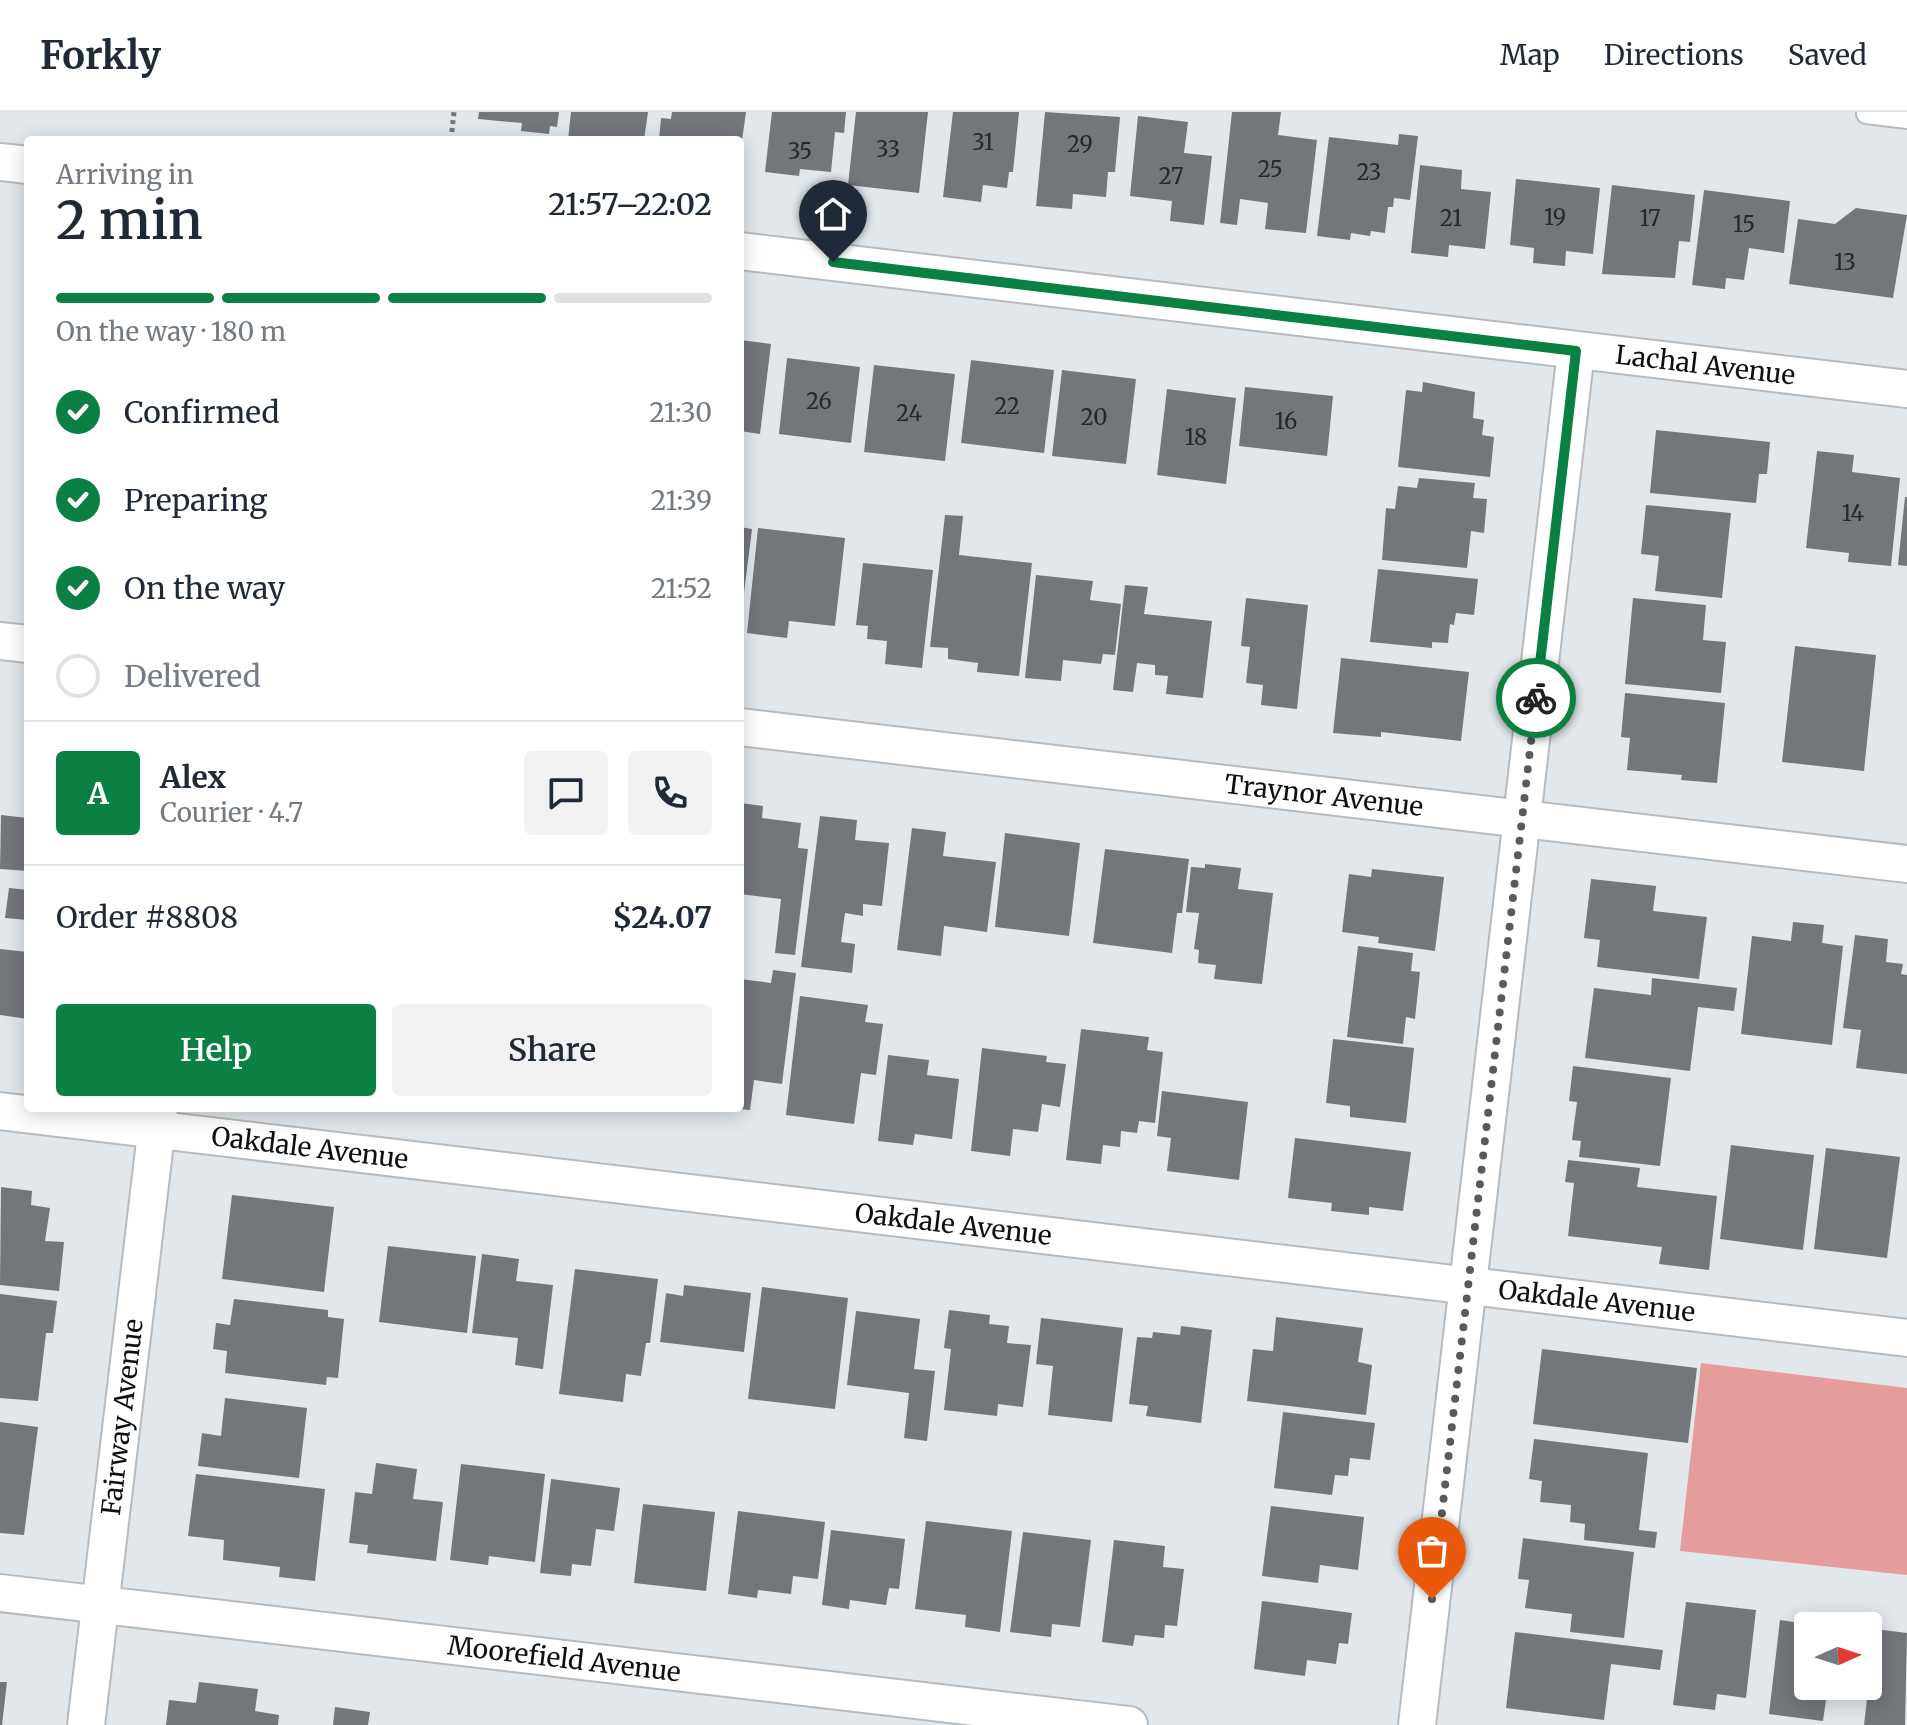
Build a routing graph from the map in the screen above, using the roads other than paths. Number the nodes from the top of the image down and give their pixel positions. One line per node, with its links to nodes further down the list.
1 (1866, 114): 2 (lane)
2 (1907, 119)
3 (0, 162): 4 (street)
4 (24, 165)
5 (744, 251): 6 (street, Lachal Avenue)
6 (1576, 351): 7 (street, Lachal Avenue); 11 (street)
7 (1907, 389)
8 (0, 641): 9 (street)
9 (24, 644)
10 (744, 727): 11 (street, Traynor Avenue)
11 (1522, 819): 12 (street, Traynor Avenue); 15 (street)
12 (1907, 864)
13 (0, 1111): 14 (street, Oakdale Avenue)
14 (157, 1119): 15 (street, Oakdale Avenue); 18 (street, Fairway Avenue)
15 (1468, 1286): 16 (street, Oakdale Avenue); 21 (street)
16 (1907, 1338)
17 (0, 1593): 18 (street, Moorefield Avenue)
18 (100, 1605): 19 (street, Fairway Avenue); 20 (street, Moorefield Avenue)
19 (86, 1725)
20 (1129, 1725)
21 (1417, 1725)

